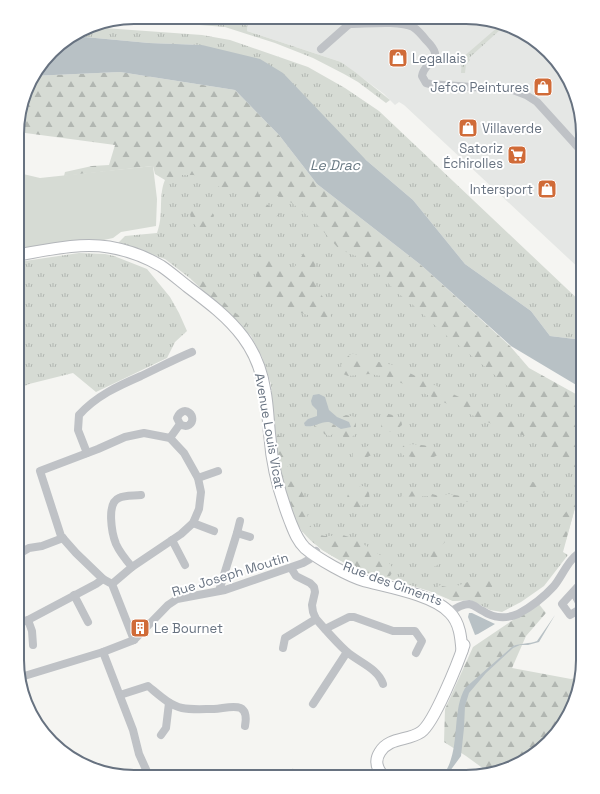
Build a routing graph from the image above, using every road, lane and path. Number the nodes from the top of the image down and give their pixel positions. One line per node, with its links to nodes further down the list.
1 (350, 24): 3 (street)
2 (391, 24): 4 (street)
3 (321, 49)
4 (576, 138)
5 (24, 254): 21 (main road, Avenue Louis Vicat)
6 (192, 352): 9 (street)
7 (180, 424): 8 (street)
8 (170, 438): 9 (street); 11 (street)
9 (87, 453): 18 (street)
10 (218, 470): 11 (street)
11 (198, 478): 14 (street)
12 (141, 495): 24 (street)
13 (240, 521): 16 (street)
14 (193, 523): 15 (street); 19 (street)
15 (214, 531)
16 (238, 533): 17 (street); 29 (street)
17 (250, 536)
18 (63, 538): 20 (street); 26 (street)
19 (172, 540): 23 (street); 24 (street)
20 (24, 551)
21 (315, 553): 25 (street, Rue Joseph Moutin); 32 (main road, Rue des Ciments)
22 (576, 555): 32 (street, Rue des Ciments)
23 (185, 565)
24 (132, 566): 27 (street)
25 (291, 568): 29 (street, Rue Joseph Moutin); 33 (street)
26 (103, 579): 27 (street); 31 (street)
27 (112, 584): 38 (street)
28 (576, 590): 30 (street)
29 (219, 591): 38 (street, Rue Joseph Moutin)
30 (574, 592)
31 (74, 596): 34 (street); 36 (street)
32 (452, 611): 52 (main road)
33 (316, 619): 37 (street); 40 (street)
34 (28, 620): 35 (street); 39 (street)
35 (24, 621)
36 (88, 622)
37 (326, 629): 42 (street); 43 (street)
38 (134, 640): 41 (street, Rue Joseph Moutin)
39 (33, 645)
40 (283, 648)
41 (103, 652): 44 (street, Rue Joseph Moutin); 46 (street)
42 (347, 652): 45 (street); 48 (street)
43 (416, 653)
44 (25, 676)
45 (383, 684)
46 (120, 695): 47 (street); 51 (street)
47 (169, 703): 49 (street); 50 (street)
48 (313, 704)
49 (245, 726)
50 (161, 735)
51 (146, 770)
52 (379, 770)

